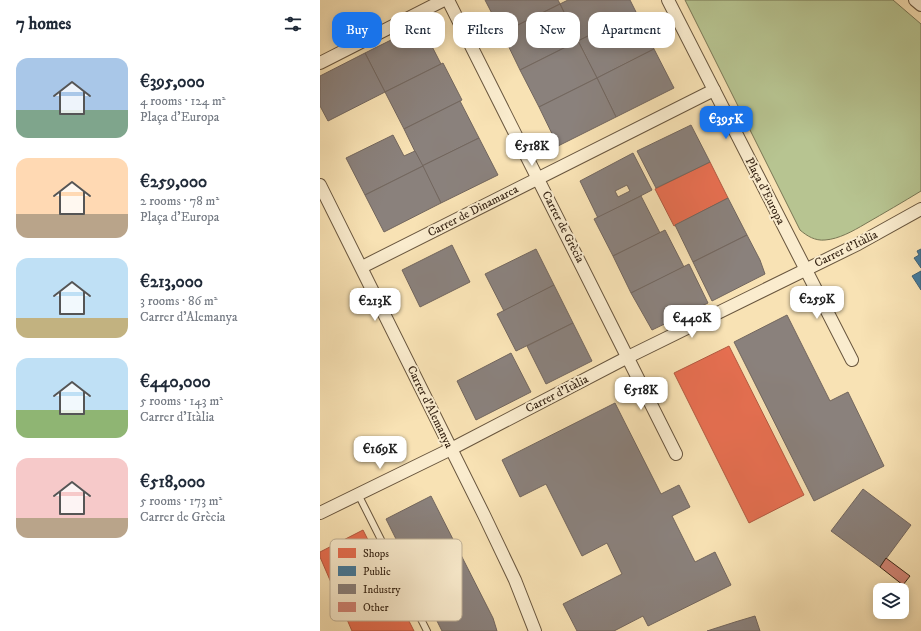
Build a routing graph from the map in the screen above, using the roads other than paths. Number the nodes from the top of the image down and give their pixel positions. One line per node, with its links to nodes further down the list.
1 (444, 0): 6 (street)
2 (448, 0): 8 (street, Carrer de Grècia)
3 (668, 0): 7 (street, Plaça d'Europa)
4 (915, 0): 5 (street)
5 (921, 5)
6 (320, 63)
7 (714, 90): 8 (street, Carrer de Dinamarca); 12 (street, Plaça d'Europa)
8 (538, 178): 11 (street, Carrer de Dinamarca); 13 (street, Carrer de Grècia)
9 (320, 185): 11 (street, Carrer d'Alemanya)
10 (921, 209): 12 (street, Carrer d'Itàlia)
11 (362, 267): 15 (street, Carrer d'Alemanya)
12 (805, 269): 13 (street, Carrer d'Itàlia); 14 (street, Plaça d'Europa)
13 (628, 357): 15 (street, Carrer d'Itàlia); 16 (street, Carrer de Grècia)
14 (852, 360)
15 (451, 449): 17 (street, Carrer d'Itàlia); 22 (street, Carrer d'Alemanya)
16 (676, 454)
17 (358, 494): 18 (street, Carrer d'Itàlia); 19 (lane)
18 (320, 513)
19 (381, 539)
20 (422, 621): 21 (lane)
21 (427, 631)
22 (535, 631)

